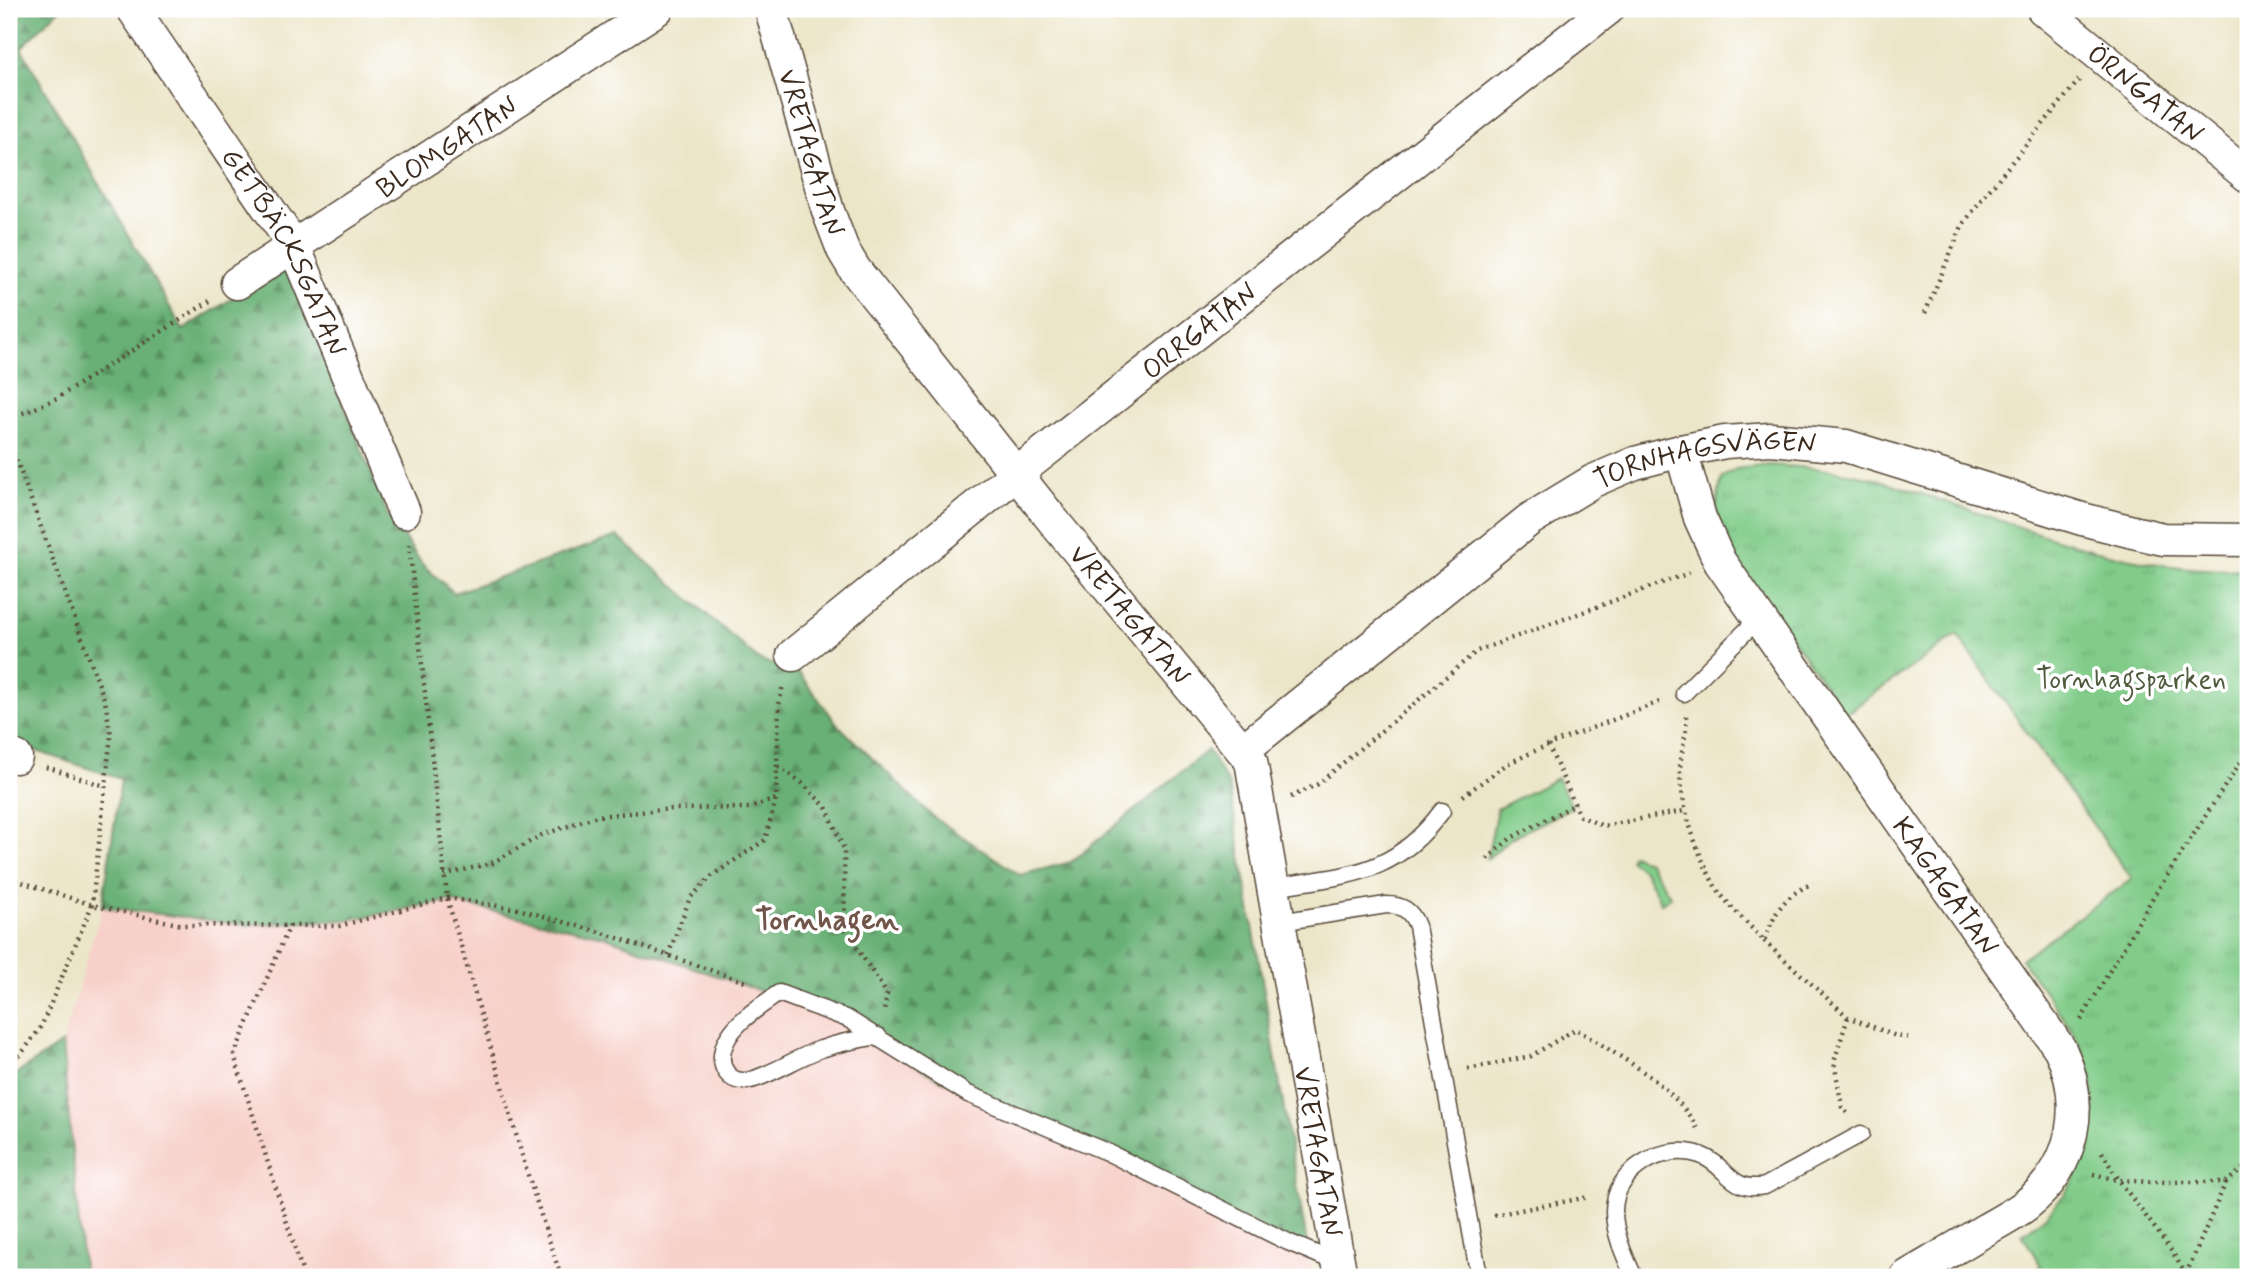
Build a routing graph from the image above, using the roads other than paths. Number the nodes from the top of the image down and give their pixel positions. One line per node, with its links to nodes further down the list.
1 (133, 9): 7 (street, GETBÄCKSGATAN)
2 (657, 9): 7 (street, BLOMGATAN)
3 (771, 9): 10 (street, VRETAGATAN)
4 (1608, 9): 10 (street, ORRGATAN)
5 (2043, 9): 6 (street, ÖRNGATAN)
6 (2248, 176)
7 (294, 246): 8 (street, BLOMGATAN); 11 (street, GETBÄCKSGATAN)
8 (237, 283)
9 (1681, 451): 12 (street, TORNHAGSVÄGEN); 13 (street, KAGAGATAN); 16 (street, TORNHAGSVÄGEN)
10 (1016, 474): 14 (street, ORRGATAN); 16 (street, VRETAGATAN)
11 (404, 512)
12 (2248, 540)
13 (1759, 618): 15 (lane); 25 (street, KAGAGATAN)
14 (793, 655)
15 (1684, 693)
16 (1242, 750): 18 (street, VRETAGATAN)
17 (1449, 806): 18 (lane)
18 (1274, 887): 19 (street, VRETAGATAN)
19 (1280, 922): 22 (street, VRETAGATAN); 23 (lane)
20 (878, 1036): 20 (lane); 22 (lane)
21 (1861, 1134): 24 (lane)
22 (1340, 1271)
23 (1479, 1277)
24 (1634, 1277)
25 (1906, 1277)

